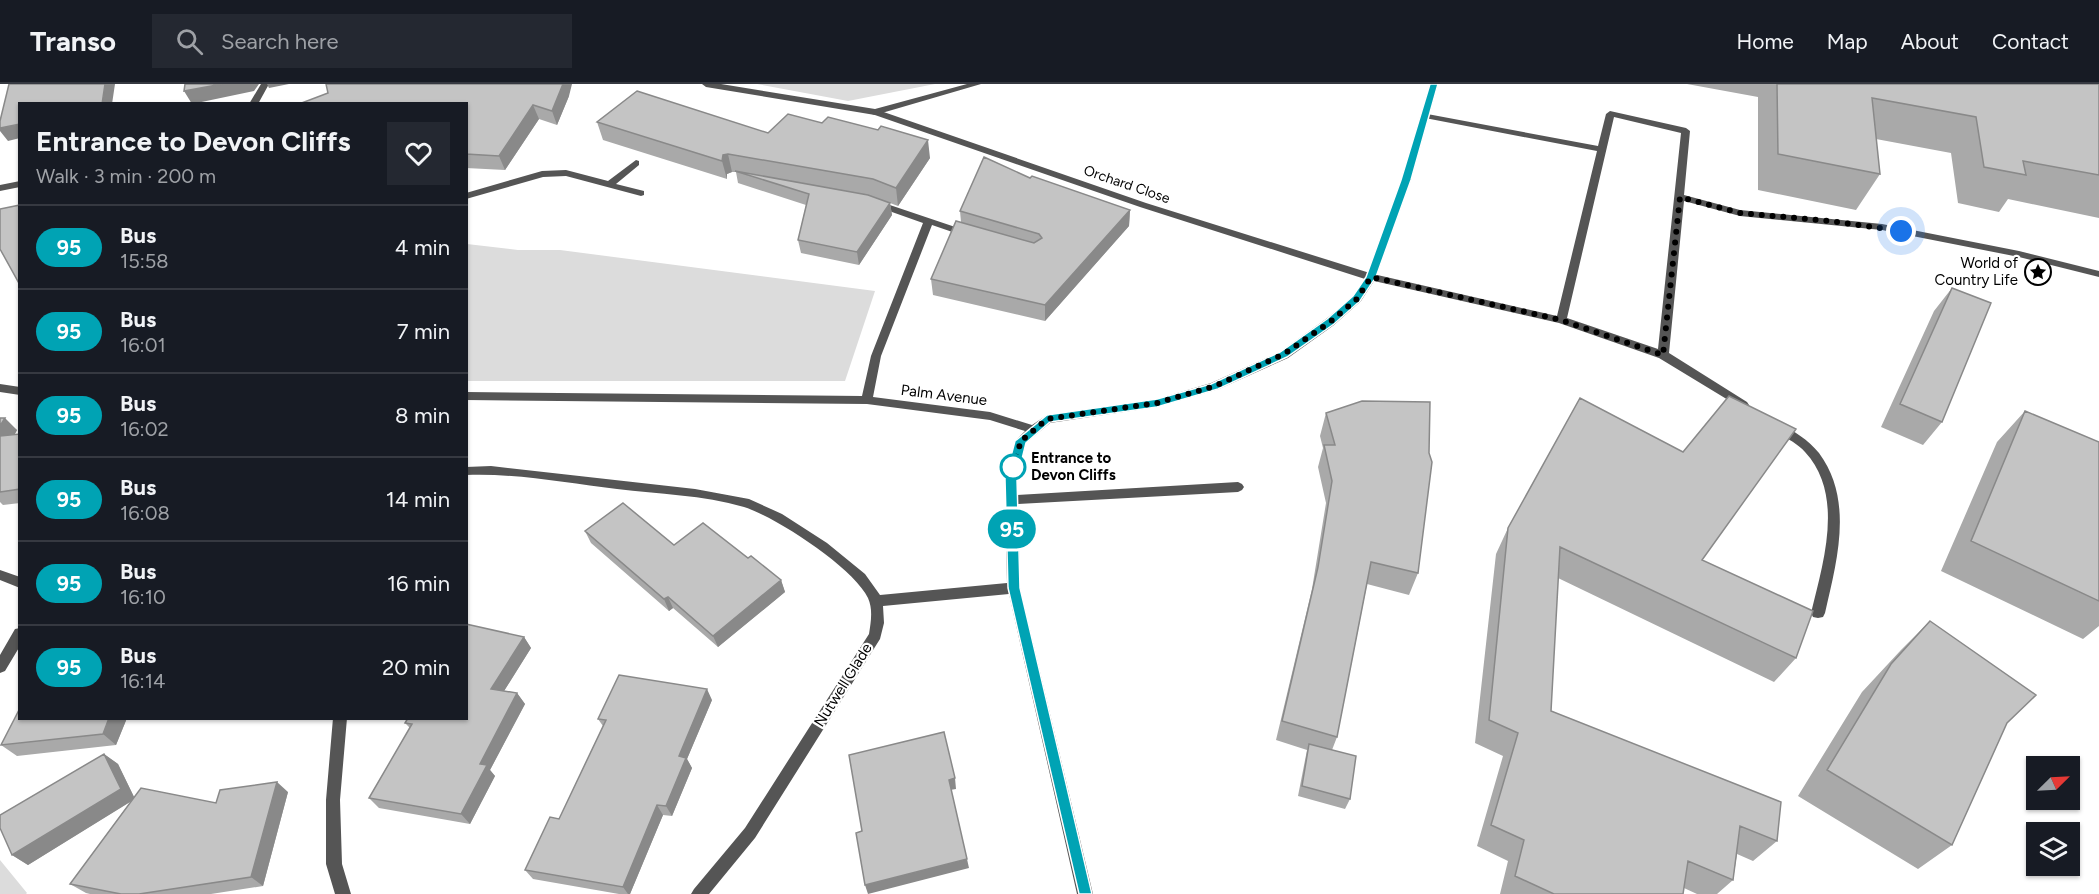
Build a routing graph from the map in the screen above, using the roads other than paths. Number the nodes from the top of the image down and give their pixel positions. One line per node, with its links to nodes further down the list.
1 (265, 84): 5 (street)
2 (706, 84): 6 (street, Orchard Close)
3 (977, 84): 6 (street)
4 (1434, 84): 7 (street)
5 (254, 102)
6 (875, 112): 20 (street, Orchard Close)
7 (1425, 116): 8 (street); 20 (street)
8 (1602, 148): 15 (street); 21 (street)
9 (636, 163): 11 (street)
10 (18, 184): 12 (street)
11 (610, 184): 13 (street); 14 (street)
12 (0, 188)
13 (641, 193)
14 (468, 195)
15 (1680, 197): 19 (street); 22 (street)
16 (872, 202): 17 (street)
17 (928, 222): 18 (street); 26 (street)
18 (982, 238)
19 (2099, 274)
20 (1371, 277): 21 (street, Orchard Close); 27 (street)
21 (1561, 320): 22 (street, Orchard Close)
22 (1663, 355): 35 (street, Orchard Close)
23 (0, 388): 24 (street)
24 (18, 391)
25 (468, 396): 26 (street, Palm Avenue)
26 (867, 400): 27 (street, Palm Avenue)
27 (1032, 429): 30 (street)
28 (468, 471): 34 (street)
29 (1238, 486): 30 (street)
30 (1011, 500): 33 (street)
31 (0, 575): 32 (street)
32 (18, 582)
33 (1014, 588): 34 (street); 41 (street)
34 (878, 601): 40 (street, Nutwell Glade)
35 (1818, 613)
36 (18, 636): 37 (street)
37 (0, 667)
38 (340, 720): 39 (street)
39 (344, 894)
40 (699, 894)
41 (1085, 894)

